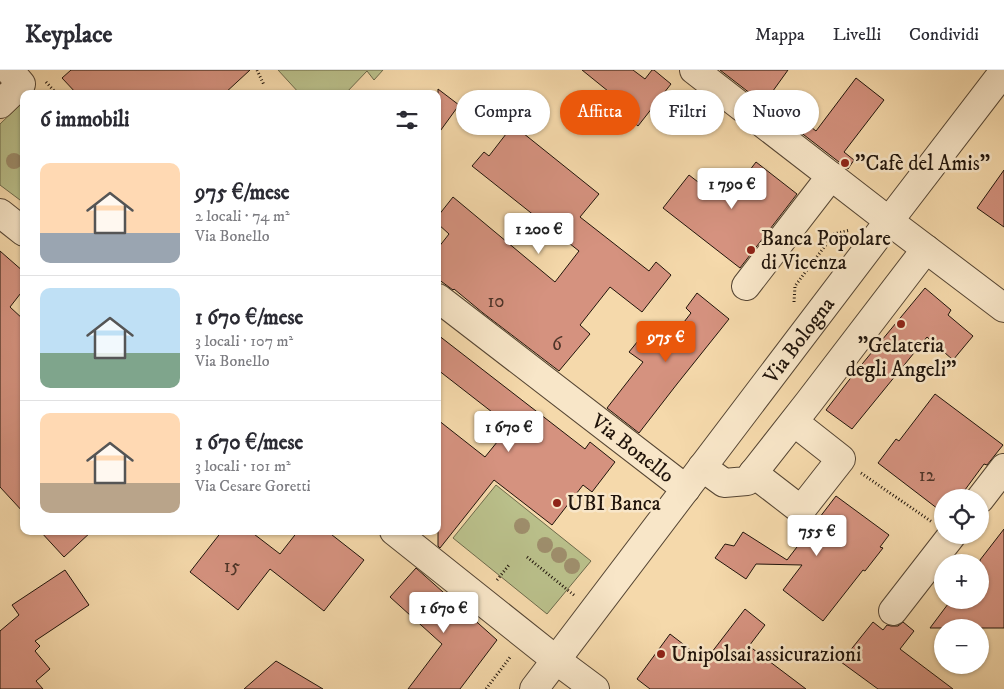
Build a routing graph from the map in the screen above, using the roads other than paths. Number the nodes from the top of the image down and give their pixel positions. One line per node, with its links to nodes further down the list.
1 (694, 70): 5 (street)
2 (1004, 70): 7 (street, Via Bologna)
3 (15, 77): 4 (street)
4 (0, 104)
5 (831, 176): 7 (street); 10 (street)
6 (0, 213): 8 (street)
7 (888, 221): 9 (street); 14 (street, Via Bologna)
8 (20, 229)
9 (926, 249): 12 (street); 13 (street)
10 (746, 286)
11 (441, 300): 17 (street, Via Bonello)
12 (1004, 308)
13 (794, 422): 16 (street); 16 (street)
14 (702, 467): 16 (street); 17 (street, Via Bologna)
15 (1004, 468): 18 (street)
16 (753, 473)
17 (686, 489): 22 (street, Via Bologna)
18 (988, 489)
19 (399, 535): 22 (street)
20 (934, 544): 21 (street)
21 (893, 611)
22 (556, 660): 23 (street, Via Bologna); 24 (street)
23 (534, 689)
24 (595, 689)

